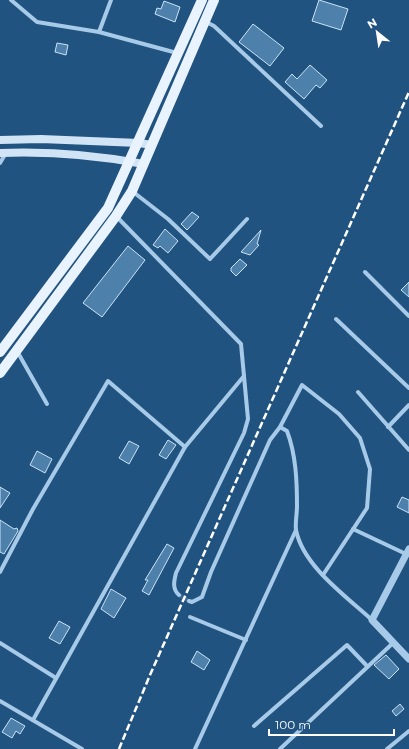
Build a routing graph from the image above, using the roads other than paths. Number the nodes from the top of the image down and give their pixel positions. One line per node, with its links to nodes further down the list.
1 (11, 0): 6 (street)
2 (111, 0): 6 (street)
3 (202, 0): 7 (main road)
4 (214, 0): 5 (main road)
5 (205, 21): 8 (street); 11 (main road)
6 (98, 32): 7 (street)
7 (179, 54): 10 (main road)
8 (321, 126)
9 (0, 140): 10 (main road)
10 (139, 143): 11 (main road); 13 (main road)
11 (152, 145): 15 (main road)
12 (3, 153): 13 (main road); 14 (street)
13 (130, 161): 15 (main road); 23 (main road)
14 (0, 163)
15 (144, 164): 16 (main road)
16 (132, 191): 17 (main road); 18 (street)
17 (116, 216): 22 (main road); 25 (street)
18 (247, 219)
19 (365, 272): 20 (street)
20 (409, 316)
21 (336, 319): 26 (street)
22 (17, 351): 24 (main road); 28 (street)
23 (0, 352)
24 (0, 373)
25 (244, 376): 32 (street); 39 (street)
26 (409, 388)
27 (358, 392): 31 (street)
28 (47, 404)
29 (409, 405): 31 (street)
30 (280, 427): 34 (street); 35 (street); 40 (street)
31 (388, 427): 33 (street)
32 (185, 447): 37 (street); 48 (street)
33 (409, 450)
34 (353, 529): 36 (street); 38 (street)
35 (296, 530): 38 (street); 43 (street)
36 (408, 552): 42 (street)
37 (0, 572)
38 (324, 575): 42 (street)
39 (179, 596)
40 (189, 600)
41 (190, 617): 43 (street)
42 (372, 620): 45 (street)
43 (246, 640): 54 (street)
44 (0, 643): 48 (street)
45 (392, 643): 46 (street); 47 (street)
46 (409, 659)
47 (367, 666): 51 (street); 55 (street)
48 (56, 678): 50 (street)
49 (0, 700): 50 (street)
50 (32, 720): 53 (street)
51 (254, 726)
52 (409, 731): 56 (street)
53 (82, 749)
54 (195, 749)
55 (280, 749)
56 (387, 749)

